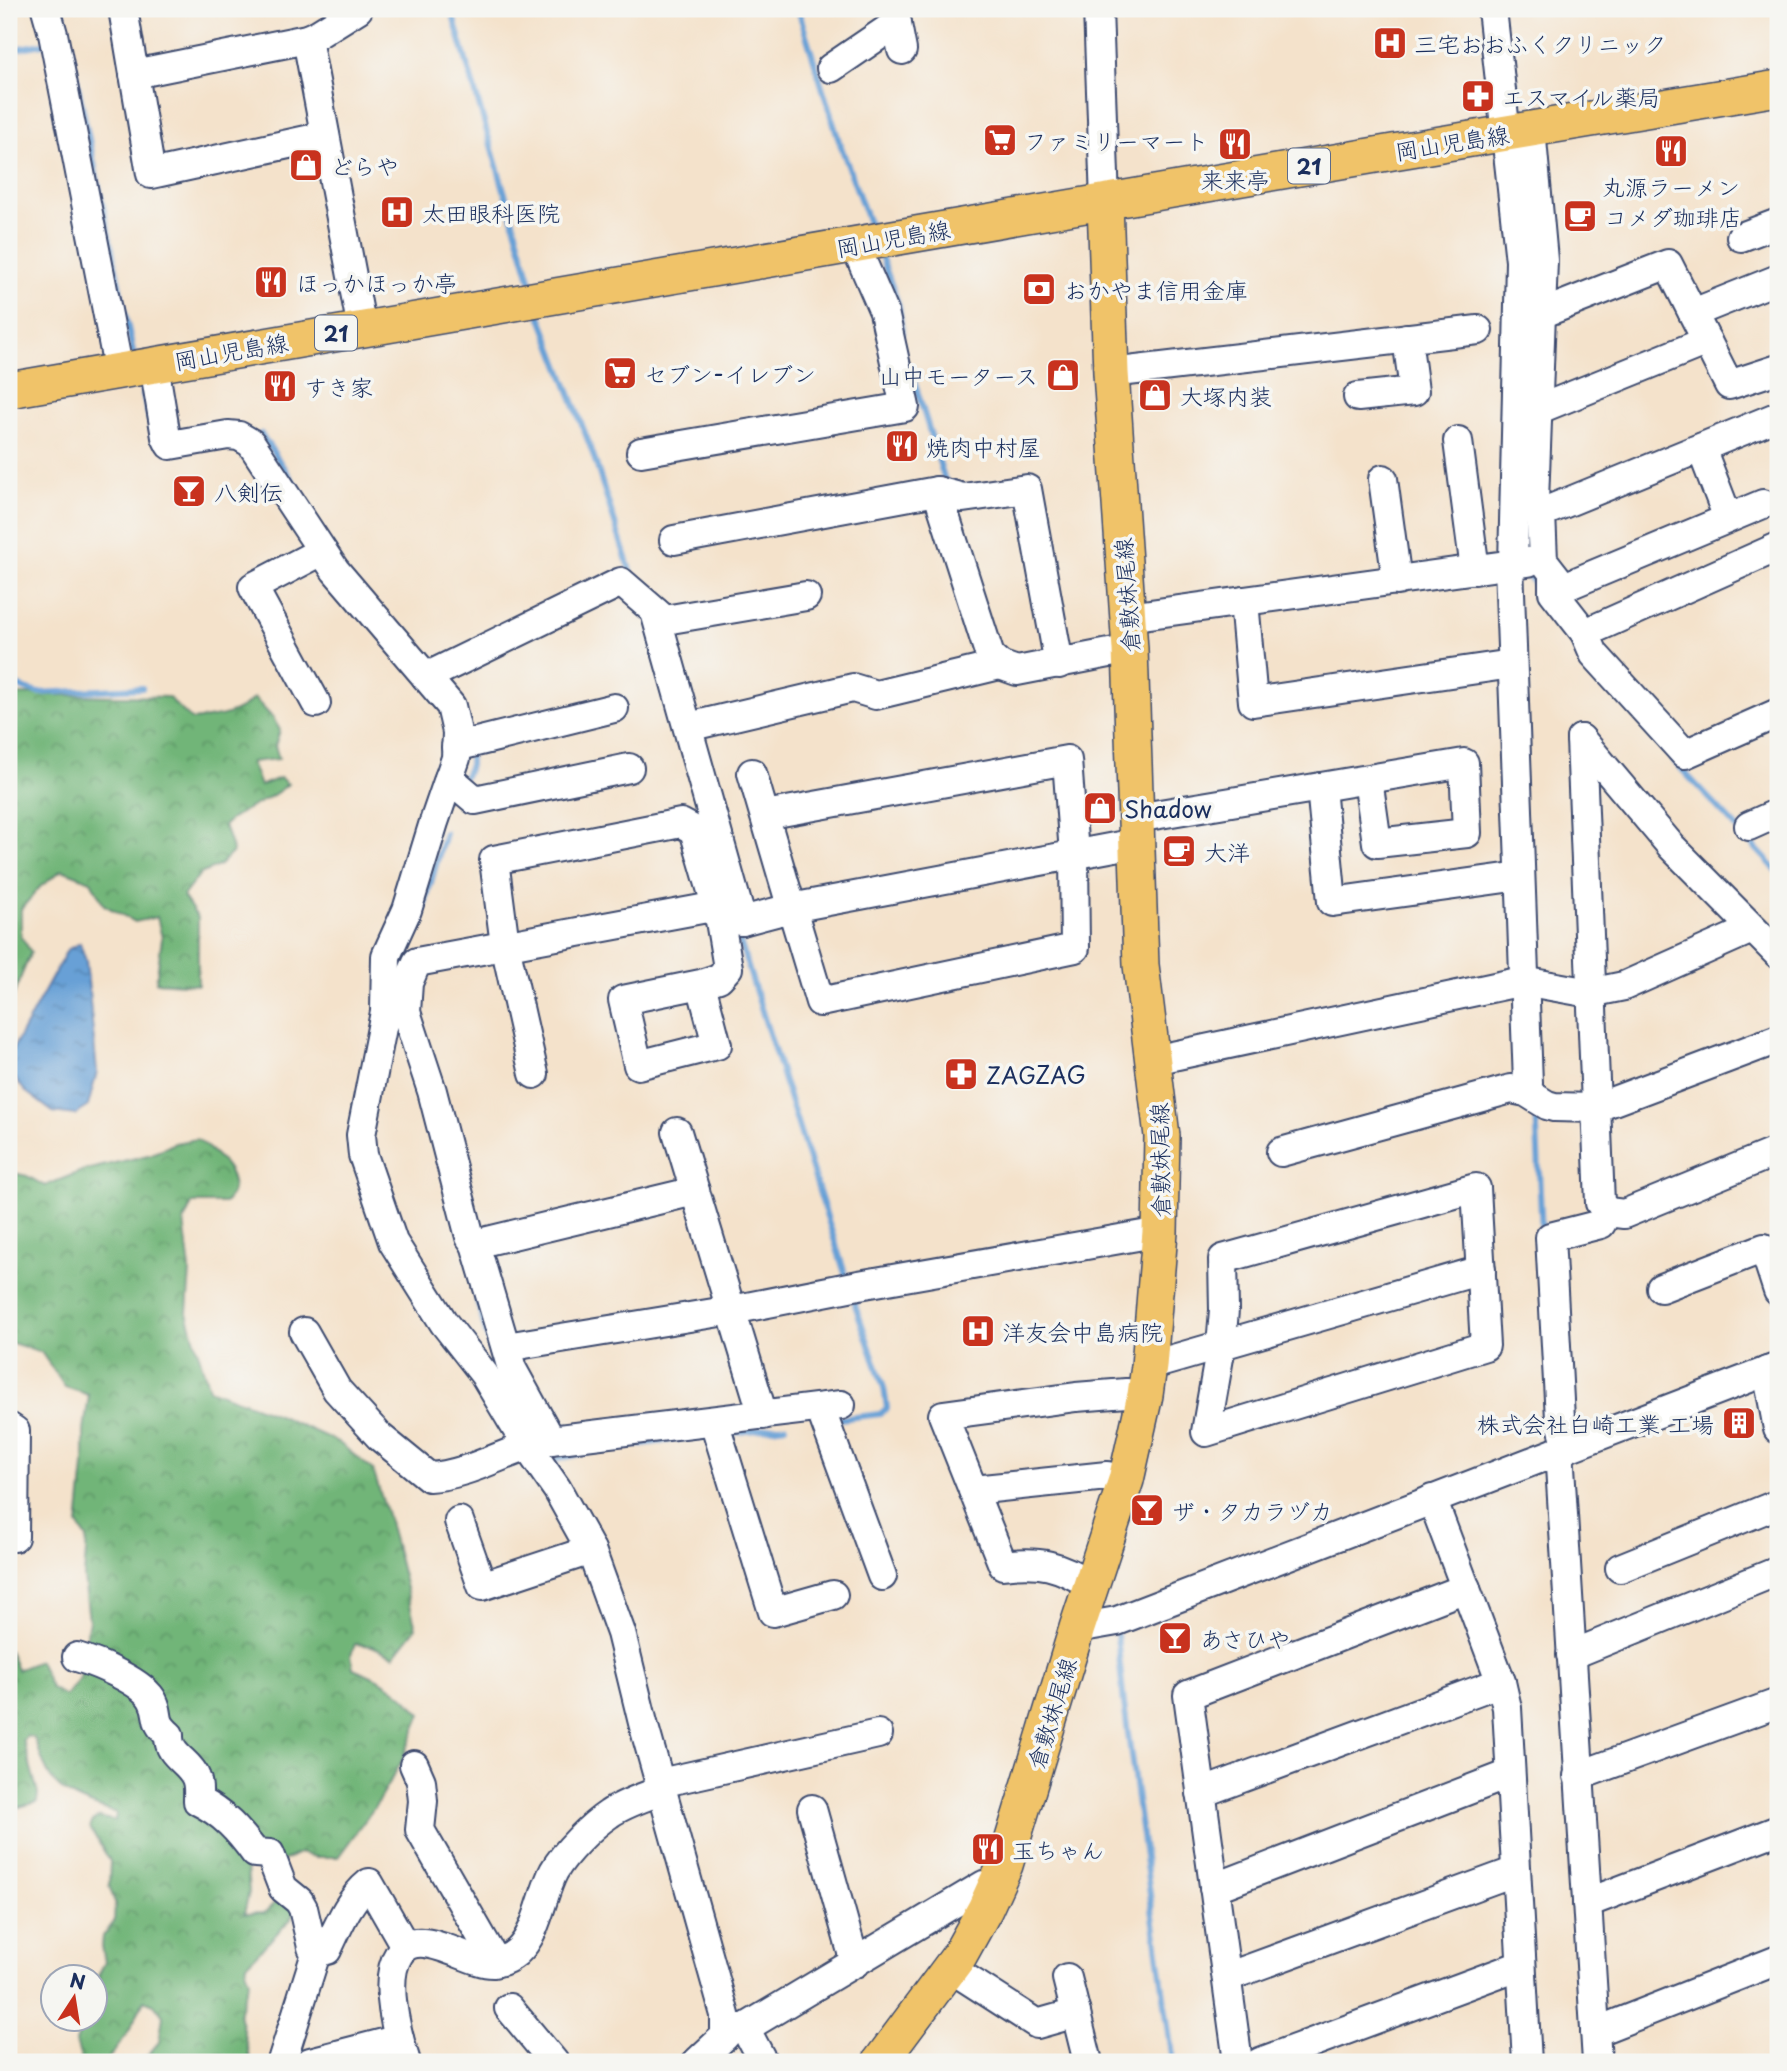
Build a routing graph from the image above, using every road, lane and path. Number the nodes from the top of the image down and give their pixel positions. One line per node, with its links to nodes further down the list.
1 (123, 9): 9 (street)
2 (358, 9): 7 (street)
3 (1098, 9): 13 (street)
4 (1492, 9): 11 (street)
5 (898, 27): 8 (street)
6 (52, 31): 24 (street)
7 (307, 38): 9 (street); 12 (street)
8 (831, 68)
9 (134, 74): 12 (street)
10 (1778, 88): 11 (main road, 岡山児島線 / 21)
11 (1519, 131): 13 (main road, 岡山児島線 / 21); 19 (street); 42 (street)
12 (325, 136): 20 (street)
13 (1105, 202): 16 (main road, 岡山児島線 / 21); 26 (main road, 倉敷妹尾線)
14 (1778, 223): 15 (street)
15 (1741, 237)
16 (869, 242): 20 (main road, 岡山児島線 / 21); 33 (street)
17 (1778, 279): 18 (street)
18 (1693, 313): 19 (street); 23 (street)
19 (1541, 314): 29 (street)
20 (362, 329): 24 (main road, 岡山児島線 / 21)
21 (1478, 330): 22 (street)
22 (1407, 338): 26 (street); 28 (street)
23 (1707, 341): 25 (street); 29 (street)
24 (136, 368): 27 (main road, 岡山児島線 / 21); 41 (street)
25 (1778, 369)
26 (1111, 373): 49 (main road, 倉敷妹尾線)
27 (9, 390)
28 (1358, 397)
29 (1537, 410): 37 (street)
30 (1776, 417): 32 (street)
31 (1458, 441): 43 (street)
32 (1701, 448): 37 (street); 38 (street)
33 (641, 452)
34 (1383, 479): 44 (street)
35 (945, 493): 39 (street); 50 (street); 51 (street)
36 (1763, 504): 38 (street)
37 (1541, 513): 42 (street)
38 (1728, 518): 42 (street)
39 (674, 540)
40 (1778, 547): 48 (street)
41 (322, 551): 53 (street); 54 (street)
42 (1529, 565): 43 (street); 48 (street); 52 (street)
43 (1475, 570): 44 (street)
44 (1397, 581): 46 (street)
45 (806, 596): 47 (street)
46 (1244, 601): 49 (street); 52 (street)
47 (653, 609): 53 (street); 57 (street)
48 (1588, 640): 56 (street)
49 (1124, 643): 50 (street); 67 (main road, 倉敷妹尾線)
50 (1057, 656): 51 (street)
51 (1000, 664): 57 (street)
52 (1513, 664): 69 (street)
53 (433, 672): 58 (street)
54 (316, 704)
55 (614, 708): 58 (street)
56 (1778, 713)
57 (688, 727): 71 (street)
58 (466, 745): 62 (street)
59 (629, 768): 62 (street)
60 (752, 773): 65 (street)
61 (1368, 779): 63 (street)
62 (456, 784): 103 (street)
63 (1321, 787): 67 (street); 69 (street)
64 (1778, 813): 66 (street)
65 (765, 815): 68 (street); 70 (street)
66 (1749, 826)
67 (1130, 837): 68 (street); 79 (main road, 倉敷妹尾線)
68 (1074, 854): 70 (street); 70 (street)
69 (1520, 876): 75 (street)
70 (791, 908): 71 (street)
71 (732, 919): 73 (street); 73 (street); 76 (street)
72 (1752, 929): 74 (street); 77 (street); 77 (street)
73 (506, 945): 80 (street); 89 (street)
74 (1778, 954)
75 (1528, 981): 77 (street); 79 (street); 81 (street)
76 (701, 984)
77 (1590, 993): 82 (street)
78 (1778, 1039): 82 (street)
79 (1154, 1060): 88 (main road, 倉敷妹尾線)
80 (534, 1074)
81 (1532, 1095): 82 (street); 85 (street)
82 (1595, 1108): 87 (street)
83 (677, 1132): 86 (street)
84 (1778, 1151): 87 (street)
85 (1281, 1152)
86 (695, 1191): 89 (street); 93 (street)
87 (1608, 1212): 104 (street)
88 (1160, 1232): 93 (street); 98 (main road, 倉敷妹尾線)
89 (475, 1244): 96 (street)
90 (1481, 1269): 95 (street); 95 (street); 95 (street)
91 (1776, 1273): 92 (street)
92 (1661, 1288)
93 (732, 1310): 96 (street); 99 (street)
94 (304, 1332): 103 (street)
95 (1221, 1346): 98 (street)
96 (506, 1347): 103 (street)
97 (1772, 1369): 101 (street); 104 (street)
98 (1140, 1387): 105 (main road, 倉敷妹尾線); 106 (street)
99 (763, 1415): 102 (street); 114 (street)
100 (9, 1427): 110 (street)
101 (1778, 1429)
102 (717, 1430): 103 (street); 117 (street)
103 (539, 1442): 111 (street)
104 (1564, 1442): 107 (street); 119 (street)
105 (1117, 1478): 106 (street); 115 (main road, 倉敷妹尾線)
106 (973, 1490): 115 (street)
107 (1432, 1499): 116 (street); 118 (street)
108 (1778, 1504): 112 (street)
109 (459, 1521): 111 (street)
110 (14, 1537)
111 (591, 1550): 127 (street)
112 (1620, 1567)
113 (1778, 1571): 119 (street)
114 (882, 1576)
115 (1091, 1585): 118 (main road, 倉敷妹尾線)
116 (1466, 1588): 121 (street); 128 (street)
117 (833, 1595)
118 (1077, 1628): 132 (main road, 倉敷妹尾線)
119 (1570, 1655): 126 (street)
120 (77, 1657): 136 (street)
121 (1501, 1682): 125 (street); 128 (street)
122 (1778, 1703): 126 (street)
123 (878, 1734): 127 (street)
124 (414, 1765): 138 (street)
125 (1510, 1774): 131 (street); 133 (street)
126 (1578, 1776): 134 (street)
127 (666, 1783): 138 (street); 146 (street)
128 (1201, 1793): 133 (street)
129 (813, 1809): 139 (street)
130 (1778, 1830): 134 (street)
131 (1516, 1871): 140 (street); 142 (street)
132 (997, 1884): 139 (street); 141 (main road, 倉敷妹尾線)
133 (1214, 1888): 142 (street)
134 (1587, 1903): 147 (street)
135 (405, 1946): 136 (street); 138 (street); 148 (street)
136 (317, 1951): 149 (street)
137 (1778, 1960): 147 (street)
138 (496, 1962)
139 (855, 1963): 146 (street)
140 (1521, 1965): 157 (street); 158 (street)
141 (950, 1968): 145 (street); 154 (main road, 倉敷妹尾線)
142 (1227, 1976): 156 (street)
143 (1067, 1978): 145 (street)
144 (509, 2008): 151 (street)
145 (1076, 2013): 155 (street)
146 (735, 2028): 152 (street); 153 (street)
147 (1595, 2032): 159 (street)
148 (402, 2051): 150 (street)
149 (276, 2060)
150 (310, 2062)
151 (554, 2062)
152 (696, 2062)
153 (763, 2062)
154 (880, 2062)
155 (1088, 2062)
156 (1238, 2062)
157 (1261, 2062)
158 (1527, 2062)
159 (1597, 2062)

